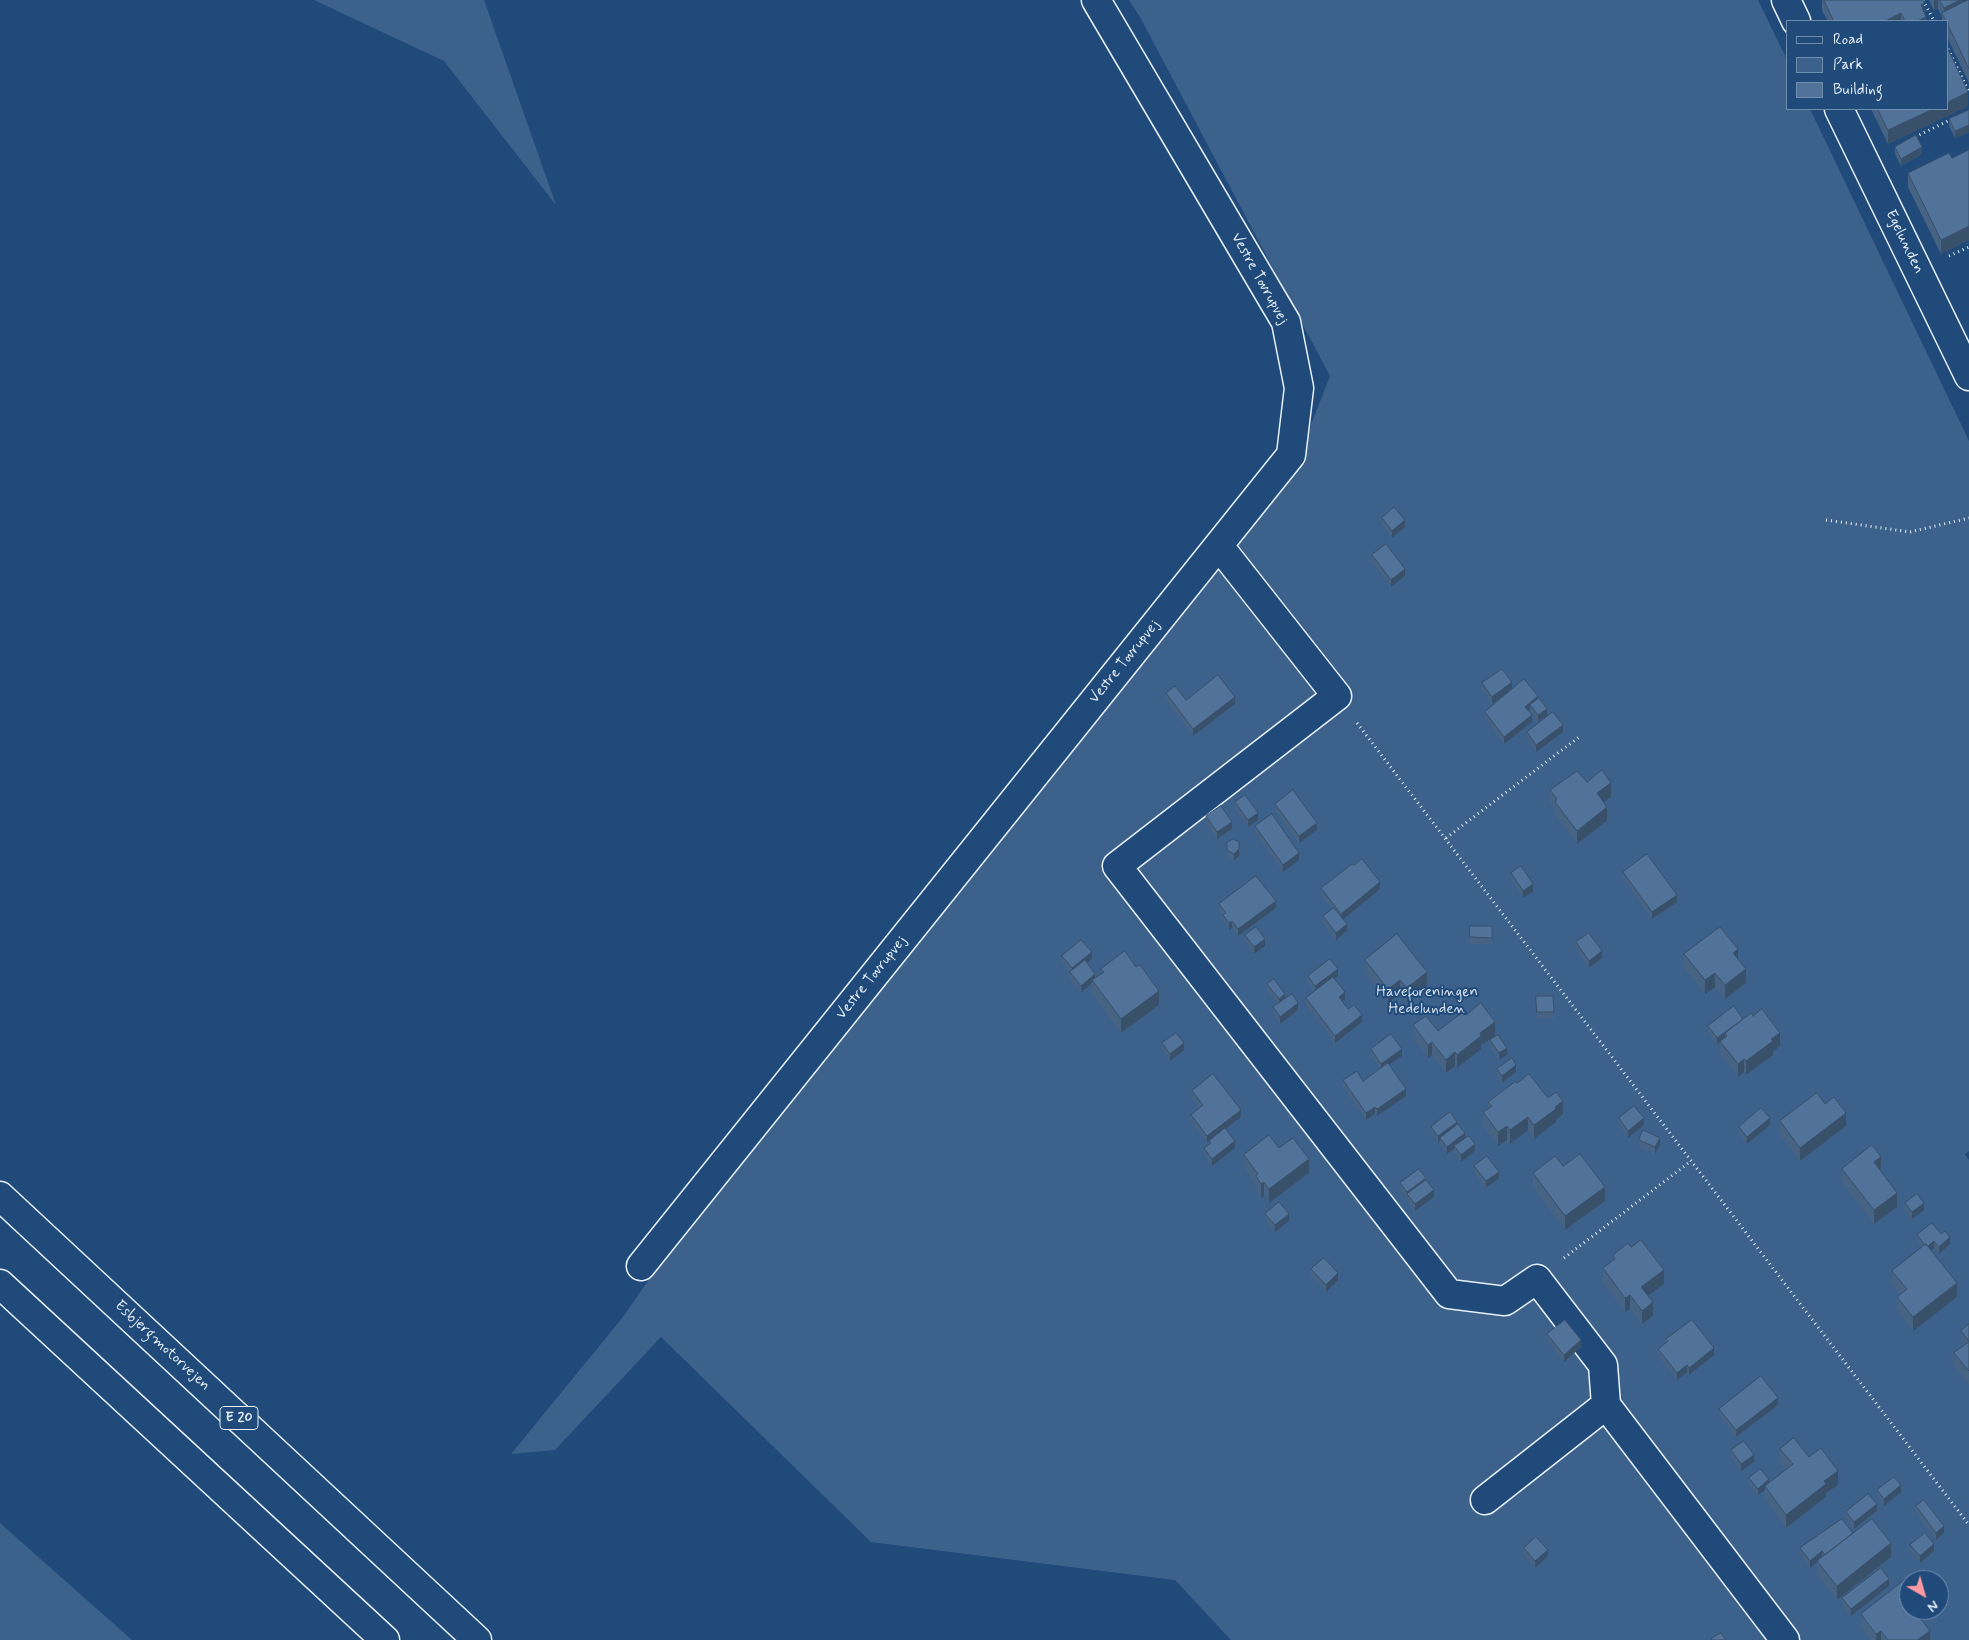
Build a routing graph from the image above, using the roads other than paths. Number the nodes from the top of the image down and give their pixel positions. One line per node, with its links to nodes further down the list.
1 (1096, 0): 6 (main road, Vestre Tovrupvej)
2 (1786, 0): 3 (main road)
3 (1796, 20)
4 (1839, 110): 5 (main road, Egelunden)
5 (1969, 376)
6 (1219, 546): 8 (main road, Vestre Tovrupvej); 10 (main road)
7 (0, 1196): 13 (main road, Esbjergmotorvejen / E 20)
8 (641, 1266)
9 (0, 1284): 12 (main road)
10 (1606, 1405): 11 (main road); 14 (main road)
11 (1485, 1500)
12 (385, 1640)
13 (477, 1640)
14 (1785, 1640)

